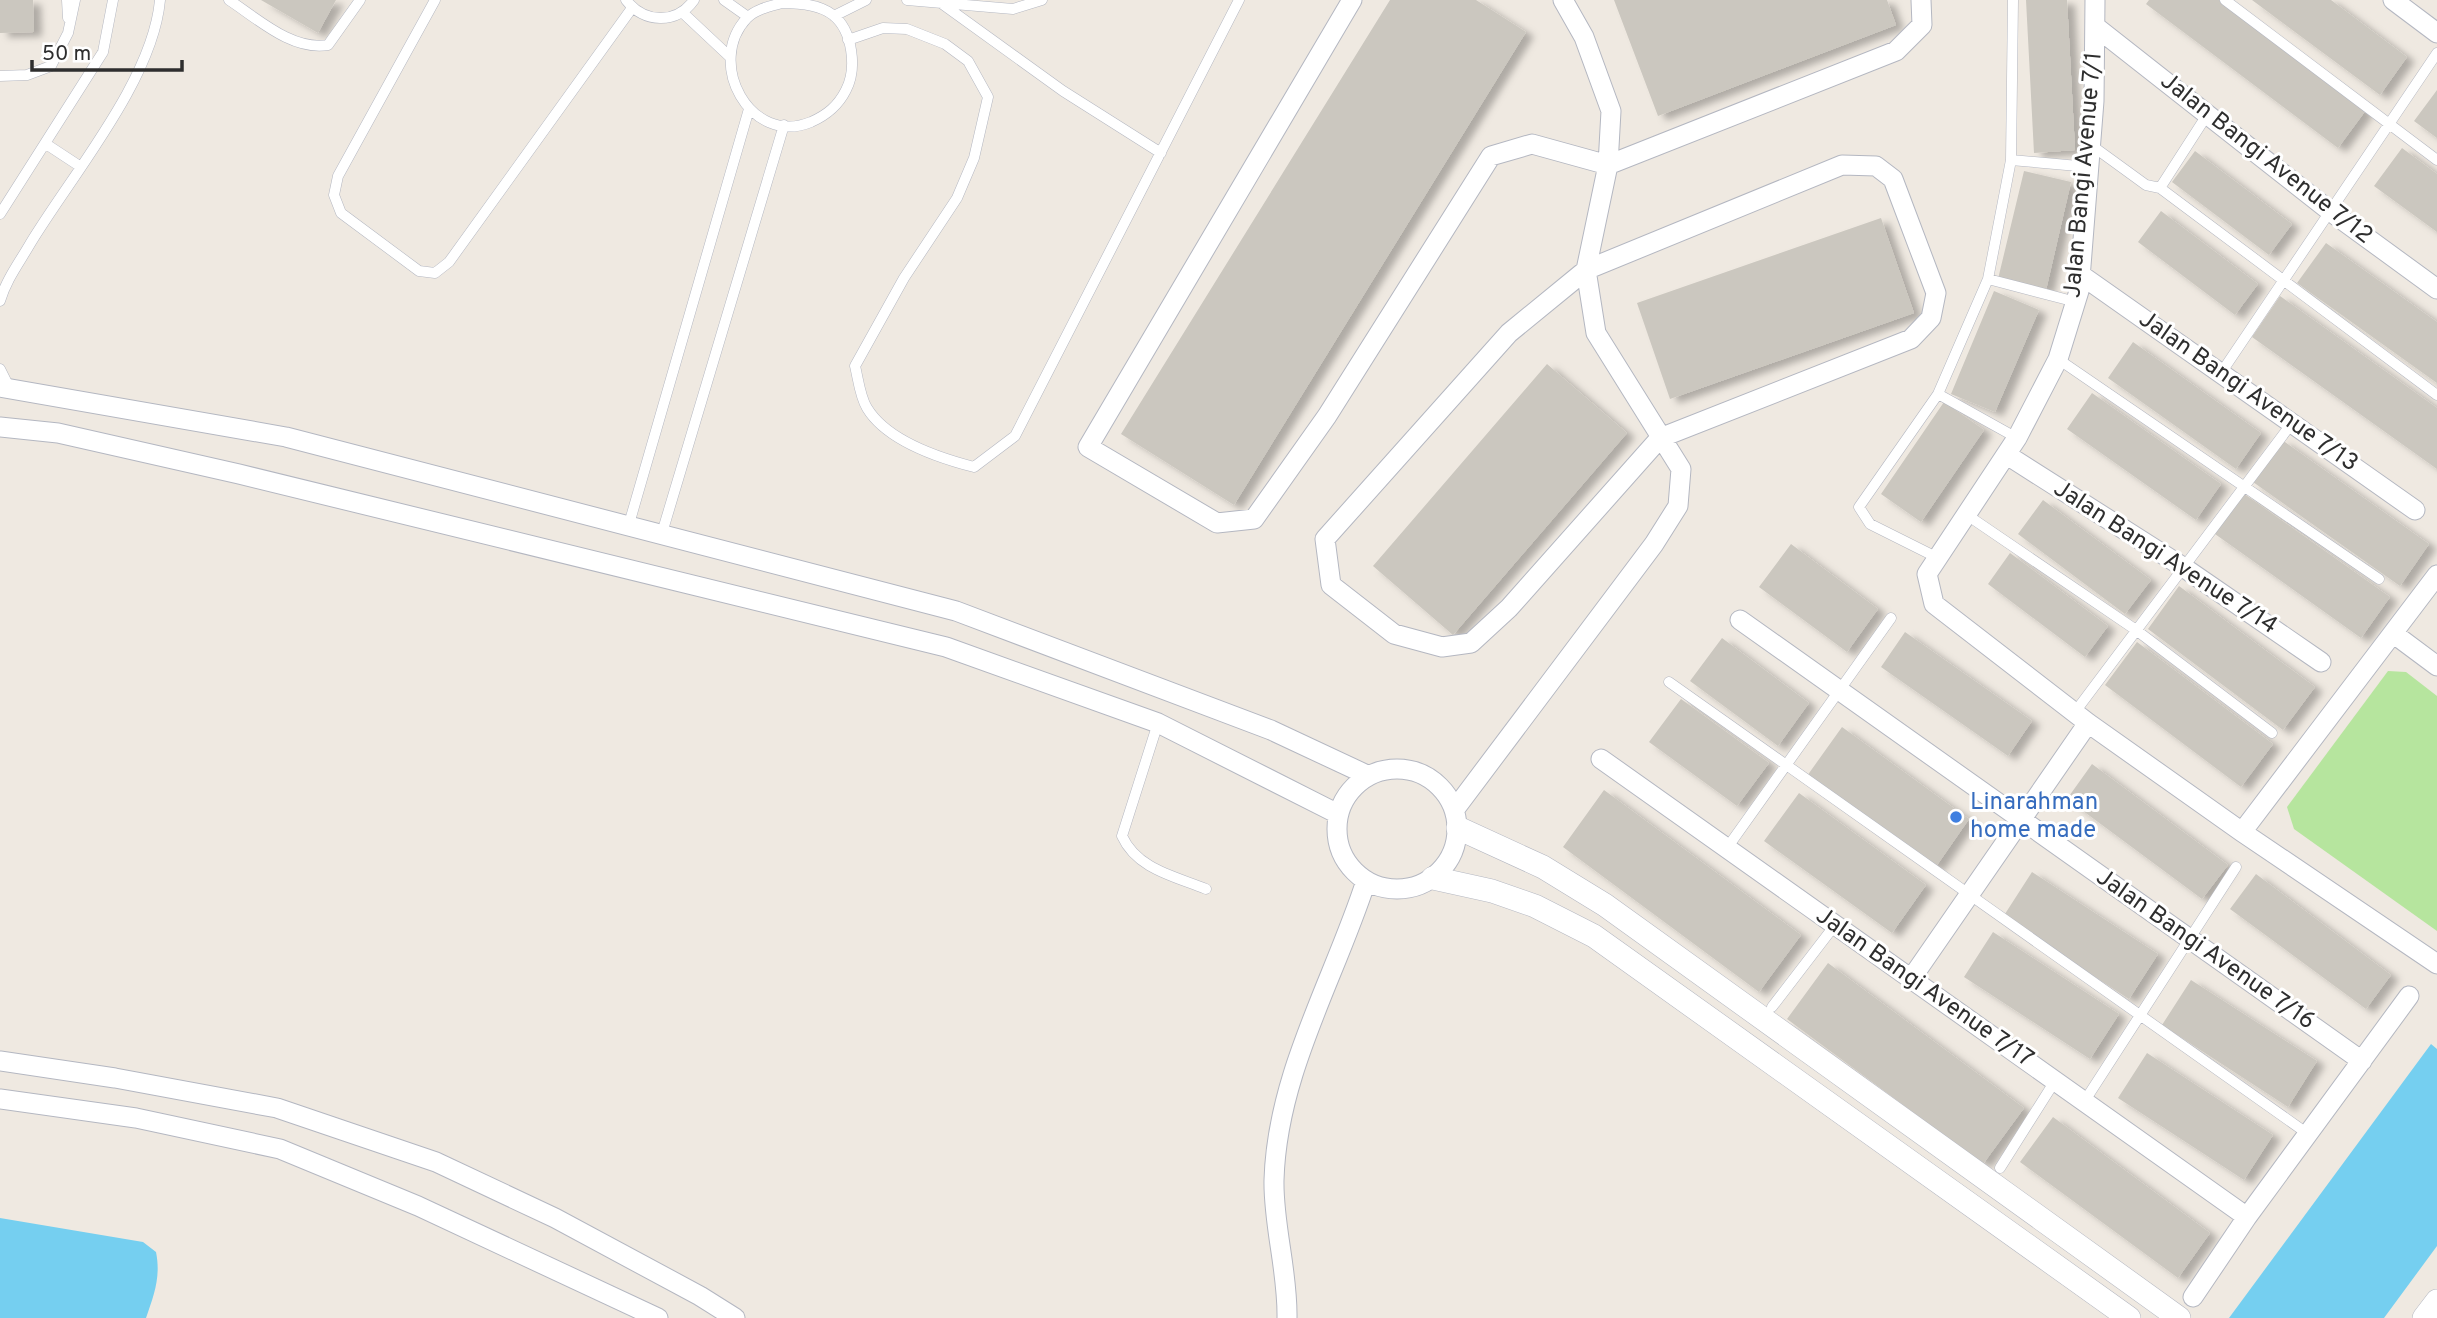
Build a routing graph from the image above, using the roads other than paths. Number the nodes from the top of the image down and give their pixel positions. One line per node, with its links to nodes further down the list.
1 (67, 0): 27 (lane)
2 (75, 0): 27 (lane)
3 (113, 0): 37 (lane)
4 (160, 0): 43 (lane)
5 (229, 0): 6 (lane)
6 (360, 0)
7 (435, 0): 22 (lane)
8 (694, 0): 23 (lane)
9 (724, 0): 25 (lane)
10 (866, 0): 24 (lane)
11 (907, 0): 21 (lane)
12 (1042, 0): 21 (lane)
13 (1239, 0): 39 (lane)
14 (1352, 0): 42 (street)
15 (1563, 0): 42 (street)
16 (1921, 0): 42 (street)
17 (2013, 0): 40 (lane)
18 (2095, 0): 26 (street, Jalan Bangi Avenue 7/1)
19 (2225, 0): 35 (lane)
20 (2393, 0): 28 (street)
21 (941, 3): 39 (lane)
22 (629, 4): 23 (lane)
23 (682, 12): 31 (lane)
24 (834, 16): 25 (lane); 29 (lane)
25 (748, 17): 31 (lane)
26 (2096, 27): 34 (street, Jalan Bangi Avenue 7/12); 38 (street, Jalan Bangi Avenue 7/1)
27 (68, 33): 32 (lane)
28 (2437, 33)
29 (848, 40): 36 (lane); 39 (lane)
30 (2437, 53): 35 (lane)
31 (730, 57): 33 (lane)
32 (0, 76)
33 (749, 109): 36 (lane); 68 (lane)
34 (2207, 115): 45 (lane); 46 (street, Jalan Bangi Avenue 7/12)
35 (2389, 124): 41 (lane); 46 (lane)
36 (784, 125): 69 (lane)
37 (46, 144): 43 (lane); 47 (lane)
38 (2091, 145): 44 (street, Jalan Bangi Avenue 7/1); 45 (lane)
39 (1161, 153)
40 (2011, 160): 44 (lane); 50 (lane)
41 (2437, 160)
42 (1608, 165): 48 (street)
43 (81, 167): 53 (lane)
44 (2090, 167): 49 (street, Jalan Bangi Avenue 7/1)
45 (2160, 188): 51 (lane)
46 (2330, 211): 51 (lane); 52 (street, Jalan Bangi Avenue 7/12)
47 (0, 214)
48 (1586, 270): 63 (street); 63 (street); 63 (street)
49 (2081, 275): 54 (street, Jalan Bangi Avenue 7/1); 57 (street, Jalan Bangi Avenue 7/13)
50 (1988, 279): 54 (lane); 59 (lane)
51 (2283, 281): 57 (lane); 60 (lane)
52 (2437, 289)
53 (0, 301)
54 (2076, 303): 55 (street, Jalan Bangi Avenue 7/1)
55 (2058, 359): 64 (street, Jalan Bangi Avenue 7/1); 65 (lane)
56 (0, 369): 58 (lane)
57 (2221, 373): 61 (street, Jalan Bangi Avenue 7/13)
58 (5, 388): 68 (street)
59 (1938, 394): 64 (lane); 70 (lane)
60 (2437, 395)
61 (2292, 423): 65 (lane); 66 (street, Jalan Bangi Avenue 7/13)
62 (0, 427): 83 (street)
63 (1660, 438): 89 (street)
64 (2012, 446): 67 (street, Jalan Bangi Avenue 7/1); 71 (street, Jalan Bangi Avenue 7/14)
65 (2245, 486): 71 (lane); 73 (lane)
66 (2415, 510)
67 (1967, 515): 70 (street, Jalan Bangi Avenue 7/1); 76 (lane)
68 (629, 524): 69 (street)
69 (662, 533): 87 (street)
70 (1938, 558): 82 (street, Jalan Bangi Avenue 7/1)
71 (2183, 567): 76 (lane); 78 (street, Jalan Bangi Avenue 7/14)
72 (2437, 575): 77 (street)
73 (2379, 579)
74 (1891, 618): 81 (lane)
75 (1740, 620): 81 (street, Jalan Bangi Avenue 7/16)
76 (2136, 630): 82 (lane); 84 (lane)
77 (2394, 634): 79 (street); 91 (street)
78 (2321, 662)
79 (2437, 666)
80 (1669, 682): 86 (lane)
81 (1839, 691): 86 (lane); 90 (street, Jalan Bangi Avenue 7/16)
82 (2081, 717): 90 (street); 91 (street)
83 (1158, 723): 88 (street); 96 (lane)
84 (2272, 733)
85 (1601, 759): 92 (street, Jalan Bangi Avenue 7/17)
86 (1787, 765): 92 (lane); 97 (lane)
87 (1367, 775): 88 (street); 89 (street)
88 (1338, 814): 95 (street)
89 (1456, 818): 94 (street); 119 (street)
90 (2021, 820): 97 (street); 99 (street, Jalan Bangi Avenue 7/16)
91 (2242, 832): 100 (street)
92 (1727, 848): 98 (street, Jalan Bangi Avenue 7/17)
93 (2236, 867): 99 (lane)
94 (1433, 878): 95 (street); 118 (street)
95 (1366, 881): 117 (street)
96 (1206, 889)
97 (1970, 894): 101 (street); 104 (lane)
98 (1835, 925): 101 (street, Jalan Bangi Avenue 7/17); 103 (lane)
99 (2190, 939): 104 (lane); 106 (street, Jalan Bangi Avenue 7/16)
100 (2437, 964)
101 (1911, 979): 107 (street, Jalan Bangi Avenue 7/17)
102 (2409, 996): 106 (street)
103 (1772, 1007)
104 (2140, 1015): 109 (lane); 110 (lane)
105 (0, 1061): 116 (street)
106 (2362, 1061): 110 (street)
107 (2055, 1082): 109 (street, Jalan Bangi Avenue 7/17); 111 (lane)
108 (0, 1099): 115 (street)
109 (2084, 1102): 112 (street, Jalan Bangi Avenue 7/17)
110 (2308, 1134): 112 (street)
111 (2000, 1168)
112 (2246, 1217): 113 (street)
113 (2193, 1297)
114 (2437, 1301): 120 (street)
115 (658, 1318)
116 (735, 1318)
117 (1287, 1318)
118 (2129, 1318)
119 (2179, 1318)
120 (2424, 1318)

